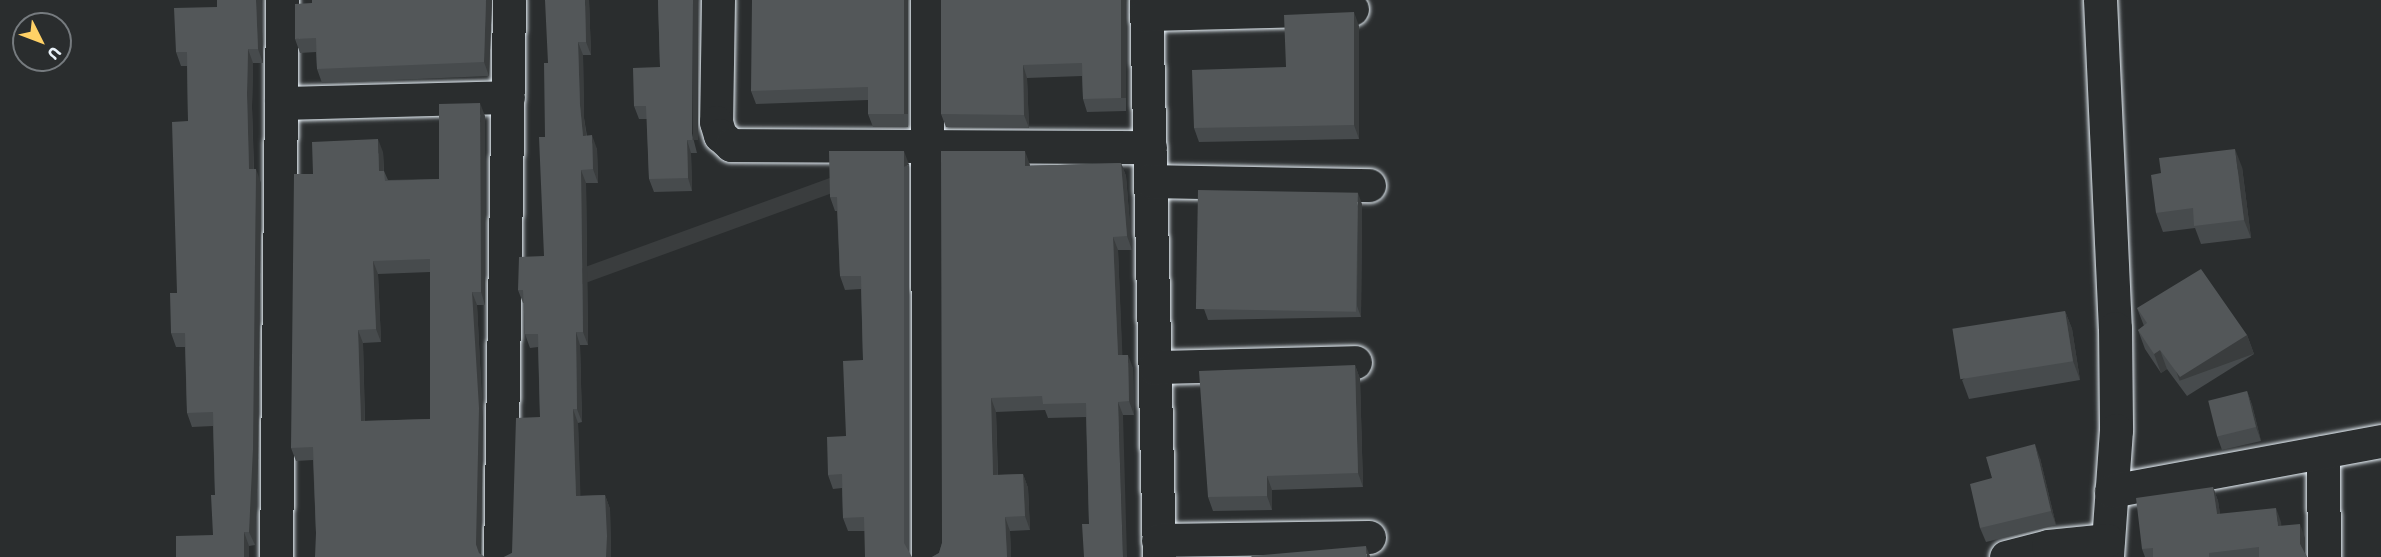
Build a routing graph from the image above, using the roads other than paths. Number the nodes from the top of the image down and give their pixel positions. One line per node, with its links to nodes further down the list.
1 (282, 0): 9 (street)
2 (509, 0): 8 (street)
3 (718, 0): 10 (street)
4 (927, 0): 10 (street)
5 (2100, 0): 18 (street)
6 (1146, 7): 7 (street); 11 (street)
7 (1353, 9)
8 (508, 98): 9 (street); 23 (street)
9 (281, 103): 22 (street)
10 (929, 144): 11 (street); 24 (street)
11 (1150, 147): 12 (street)
12 (1151, 181): 13 (street); 15 (street)
13 (1369, 185)
14 (1355, 362): 15 (street)
15 (1155, 367): 20 (street)
16 (2381, 441): 17 (street)
17 (2323, 452): 18 (street); 26 (street)
18 (2111, 491): 21 (street)
19 (1368, 537): 20 (street)
20 (1158, 548)
21 (2107, 548): 25 (street)
22 (276, 557)
23 (500, 557)
24 (928, 557)
25 (2006, 557)
26 (2324, 557)

